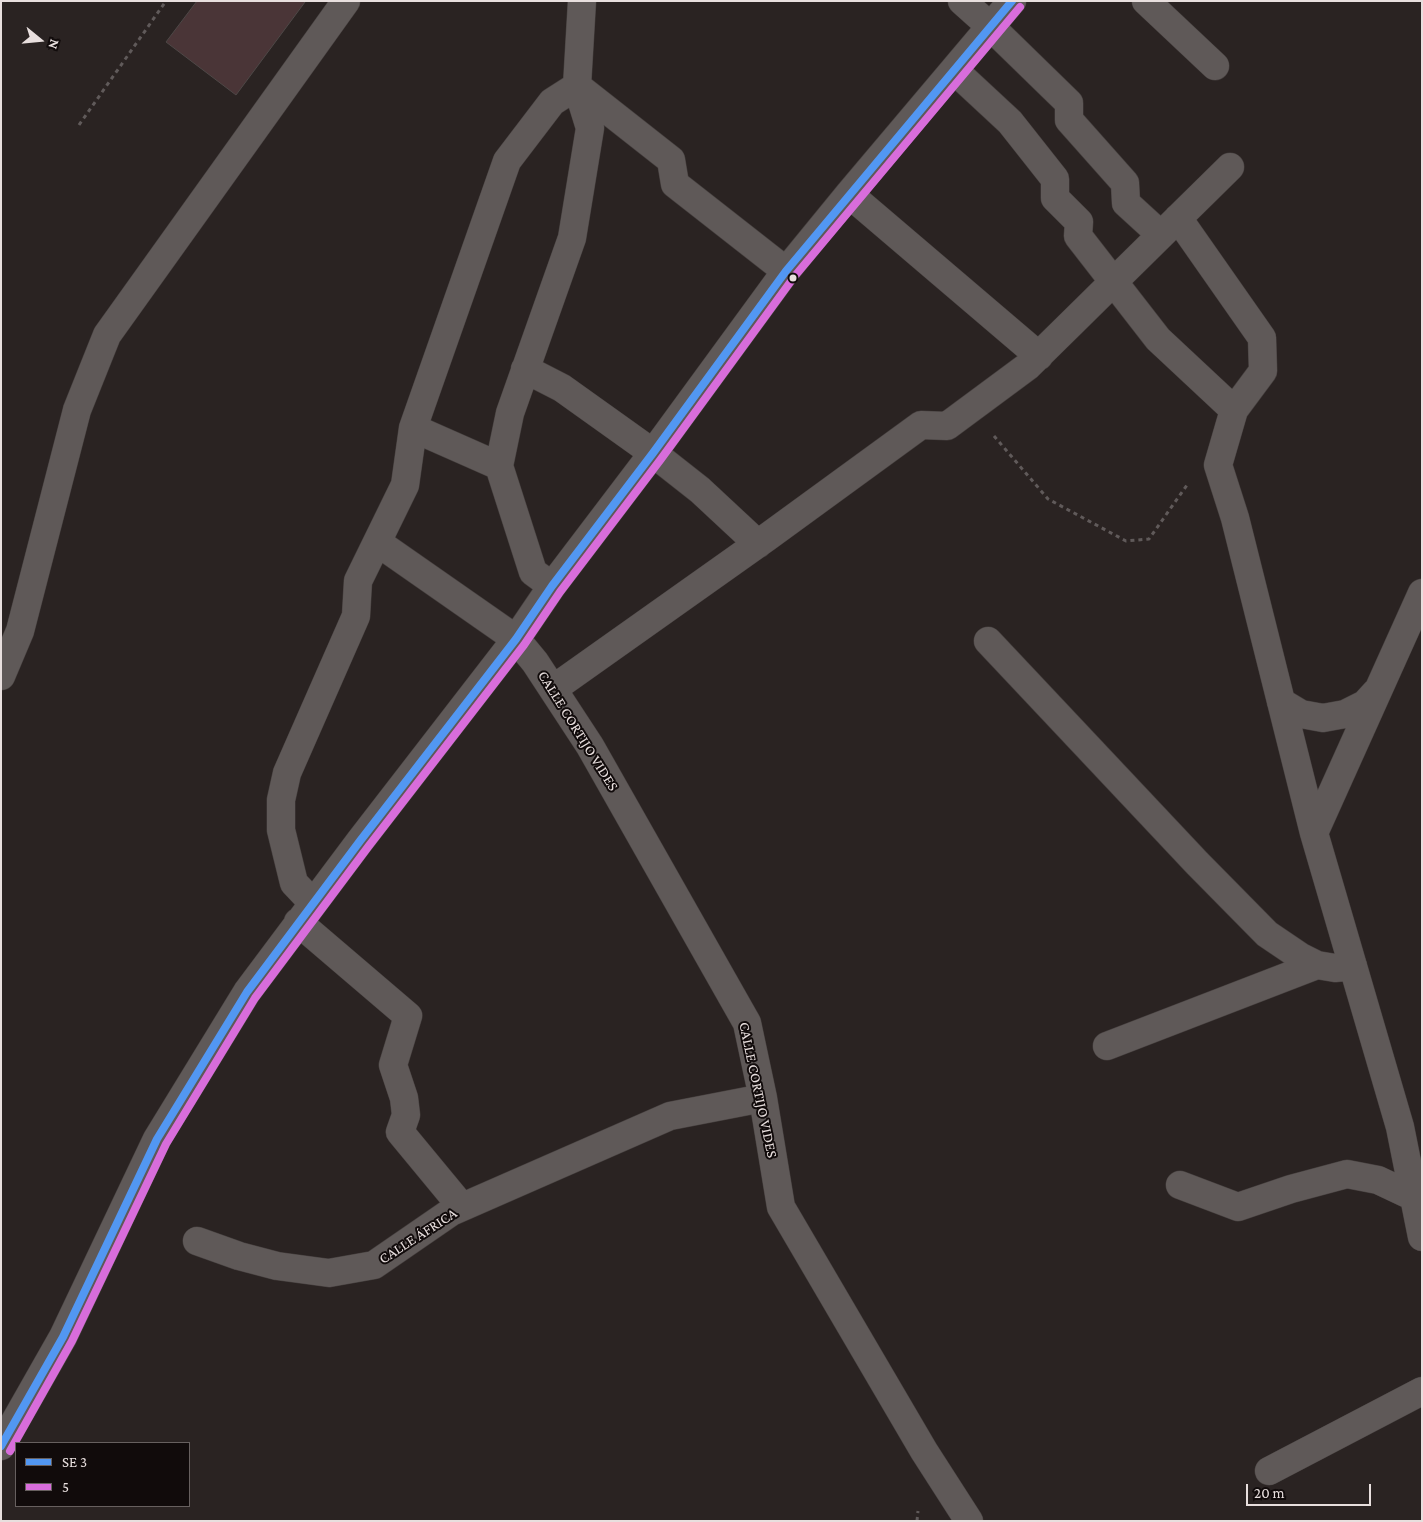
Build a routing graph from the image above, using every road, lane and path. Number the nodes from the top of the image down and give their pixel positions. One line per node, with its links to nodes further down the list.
1 (166, 1): 11 (path)
2 (346, 1): 31 (street)
3 (582, 1): 10 (street)
4 (962, 1): 7 (street)
5 (1012, 1): 7 (street)
6 (1146, 1): 8 (street)
7 (991, 26): 9 (street); 14 (street)
8 (1215, 66)
9 (954, 70): 13 (street); 16 (street)
10 (578, 86): 15 (street); 18 (street); 21 (street)
11 (79, 125)
12 (1230, 167): 14 (street)
13 (849, 194): 15 (street); 17 (street)
14 (1170, 226): 16 (street); 20 (street)
15 (786, 271): 22 (street)
16 (1114, 282): 17 (street); 20 (street)
17 (1039, 356): 19 (street)
18 (525, 369): 22 (street); 23 (street)
19 (970, 409): 24 (path); 26 (street)
20 (1234, 410): 34 (street)
21 (413, 428): 23 (street); 25 (street)
22 (653, 453): 26 (street); 27 (street)
23 (499, 466): 27 (street)
24 (1191, 479)
25 (377, 542): 29 (street, CALLE CORTIJO VIDES); 36 (street)
26 (758, 544): 33 (street)
27 (552, 586): 29 (street)
28 (1422, 593): 32 (street)
29 (516, 639): 33 (street, CALLE CORTIJO VIDES); 36 (street)
30 (988, 641): 37 (street)
31 (1, 676)
32 (1380, 687): 34 (street); 35 (street)
33 (553, 690): 40 (street, CALLE CORTIJO VIDES)
34 (1281, 702): 35 (street)
35 (1314, 833): 38 (street)
36 (306, 913): 43 (street); 47 (street)
37 (1317, 965): 38 (street); 39 (street)
38 (1353, 966): 42 (street)
39 (1107, 1046)
40 (763, 1098): 43 (street, CALLE ÁFRICA); 49 (street, CALLE CORTIJO VIDES)
41 (1180, 1185): 42 (street)
42 (1414, 1197): 44 (street)
43 (462, 1207): 45 (street, CALLE ÁFRICA)
44 (1422, 1237)
45 (197, 1241)
46 (1422, 1391): 48 (street)
47 (1, 1446)
48 (1269, 1471)
49 (969, 1521)

